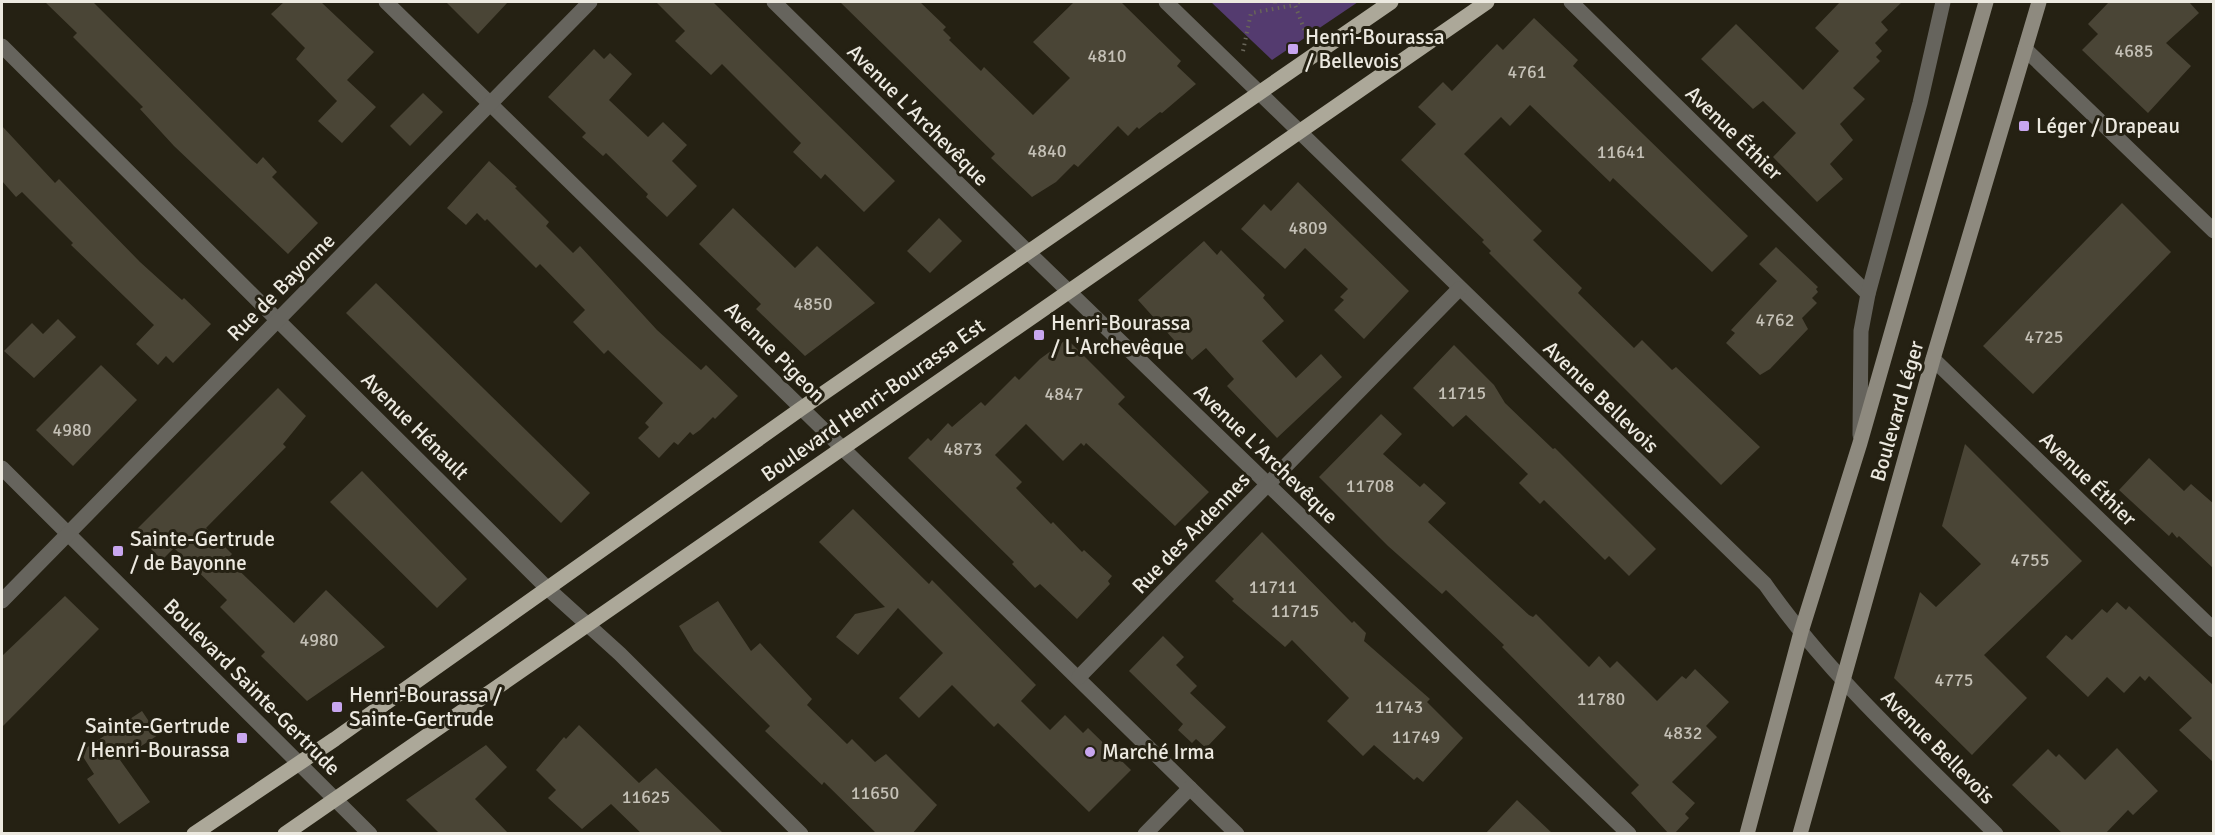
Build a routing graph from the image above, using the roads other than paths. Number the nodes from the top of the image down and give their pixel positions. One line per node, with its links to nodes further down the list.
1 (386, 2): 14 (street, Avenue Pigeon)
2 (590, 2): 14 (street, Rue de Bayonne)
3 (774, 2): 17 (street, Avenue L'Archevêque)
4 (1166, 2): 13 (street, Avenue Bellevois)
5 (1391, 2): 13 (main road, Boulevard Henri-Bourassa Est)
6 (1487, 2): 15 (main road, Boulevard Henri-Bourassa Est)
7 (1572, 2): 20 (street, Avenue Éthier)
8 (1943, 2): 20 (street, Boulevard Léger)
9 (1986, 2): 24 (main road, Boulevard Léger)
10 (2039, 2): 12 (main road, Boulevard Léger)
11 (2, 46): 21 (street, Avenue Hénault)
12 (2025, 49): 16 (street); 22 (main road, Boulevard Léger)
13 (1260, 92): 15 (street, Avenue Bellevois); 17 (main road, Boulevard Henri-Bourassa Est)
14 (490, 104): 21 (street, Rue de Bayonne); 23 (street, Avenue Pigeon)
15 (1299, 130): 18 (main road, Boulevard Henri-Bourassa Est); 19 (street, Avenue Bellevois)
16 (2214, 231)
17 (1029, 253): 18 (street, Avenue L'Archevêque); 23 (main road, Boulevard Henri-Bourassa Est)
18 (1068, 289): 25 (main road, Boulevard Henri-Bourassa Est); 27 (street, Avenue L'Archevêque)
19 (1459, 289): 27 (street, Rue des Ardennes); 33 (street, Avenue Bellevois)
20 (1868, 294): 24 (street, Boulevard Léger)
21 (278, 319): 28 (street, Rue de Bayonne); 29 (street, Avenue Hénault)
22 (1933, 359): 32 (street, Avenue Éthier); 35 (main road, Boulevard Léger)
23 (802, 408): 25 (street, Avenue Pigeon); 29 (main road, Boulevard Henri-Bourassa Est)
24 (1860, 443): 33 (main road, Boulevard Léger)
25 (842, 449): 31 (main road, Boulevard Henri-Bourassa Est); 34 (street, Avenue Pigeon)
26 (2, 468): 28 (street, Boulevard Sainte-Gertrude)
27 (1268, 485): 34 (street, Rue des Ardennes); 45 (street, Avenue L'Archevêque)
28 (68, 533): 30 (street, Rue de Bayonne); 36 (street, Boulevard Sainte-Gertrude)
29 (546, 587): 31 (street, Avenue Hénault); 36 (main road, Boulevard Henri-Bourassa Est)
30 (2, 601)
31 (588, 624): 38 (main road, Boulevard Henri-Bourassa Est); 42 (street, Avenue Hénault)
32 (2214, 630)
33 (1801, 632): 35 (street, Avenue Bellevois); 46 (main road, Boulevard Léger)
34 (1079, 677): 37 (street, Avenue Pigeon)
35 (1844, 681): 47 (main road, Boulevard Léger); 48 (street, Avenue Bellevois)
36 (298, 762): 38 (street, Boulevard Sainte-Gertrude); 39 (main road, Boulevard Henri-Bourassa Est)
37 (1190, 788): 43 (street); 44 (street, Avenue Pigeon)
38 (336, 800): 40 (main road, Boulevard Henri-Bourassa Est); 41 (street, Boulevard Sainte-Gertrude)
39 (194, 834)
40 (285, 834)
41 (370, 834)
42 (801, 834)
43 (1144, 834)
44 (1237, 834)
45 (1629, 834)
46 (1747, 834)
47 (1800, 834)
48 (1996, 834)

